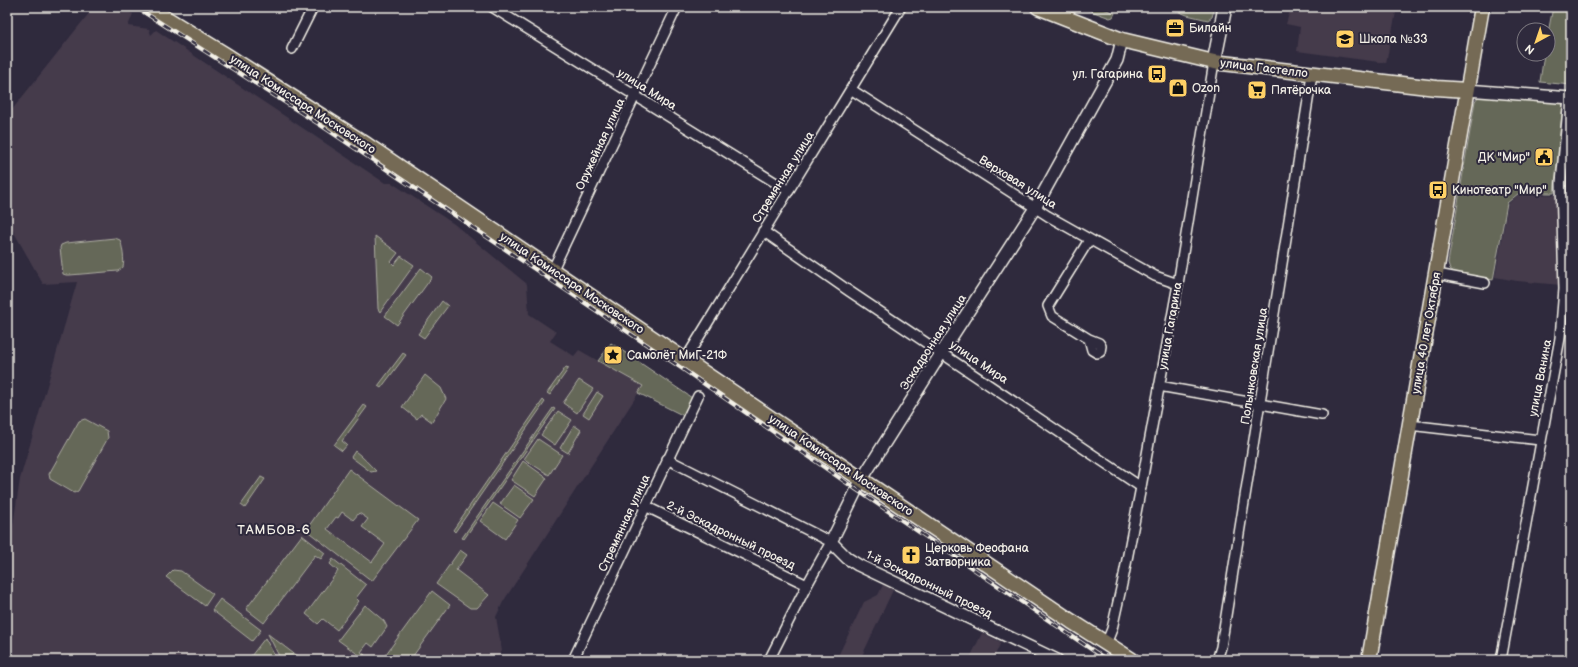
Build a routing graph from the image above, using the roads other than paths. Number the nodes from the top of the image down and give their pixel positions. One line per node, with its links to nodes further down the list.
1 (148, 7): 21 (main road, улица Комиссара Московского)
2 (313, 7): 10 (street)
3 (492, 7): 15 (street, улица Мира)
4 (678, 7): 15 (street, Оружейная улица)
5 (901, 7): 13 (street, Стремянная улица)
6 (1038, 7): 9 (main road, улица Гастелло)
7 (1225, 7): 11 (main road, улица Гагарина)
8 (1482, 7): 14 (main road, улица 40 лет Октября)
9 (1122, 40): 11 (main road, улица Гастелло); 18 (street, Эскадронная улица)
10 (292, 49)
11 (1214, 62): 12 (main road, улица Гастелло); 24 (street, улица Гагарина)
12 (1312, 74): 14 (main road, улица Гастелло); 30 (street, Полынковская улица)
13 (852, 90): 17 (street, Стремянная улица); 18 (street, Верховая улица)
14 (1467, 90): 16 (street, улица Гастелло); 22 (main road, улица 40 лет Октября)
15 (636, 96): 17 (street, улица Мира); 21 (street, Оружейная улица)
16 (1570, 98): 33 (street, улица Ванина)
17 (789, 191): 19 (street, Стремянная улица)
18 (1035, 208): 20 (street, Верховая улица); 26 (street, Эскадронная улица)
19 (763, 231): 26 (street, улица Мира); 27 (street, Стремянная улица)
20 (1090, 240): 24 (street, Верховая улица); 25 (street)
21 (553, 269): 27 (main road, улица Комиссара Московского)
22 (1437, 274): 23 (street); 32 (main road, улица 40 лет Октября)
23 (1485, 283)
24 (1178, 284): 28 (street, улица Гагарина)
25 (1089, 339)
26 (942, 352): 35 (street, Эскадронная улица); 36 (street, улица Мира)
27 (685, 360): 35 (main road, улица Комиссара Московского)
28 (1159, 386): 30 (street); 36 (street, улица Гагарина)
29 (698, 396): 34 (street, Стремянная улица)
30 (1260, 404): 31 (street); 45 (street, Полынковская улица)
31 (1322, 415)
32 (1409, 425): 33 (street); 46 (main road, улица 40 лет Октября)
33 (1540, 440): 47 (street, улица Ванина)
34 (667, 460): 37 (street, Стремянная улица); 38 (street, 1-й Эскадронный проезд)
35 (862, 479): 38 (street, Эскадронная улица); 40 (main road, улица Комиссара Московского)
36 (1141, 487): 40 (street, улица Гагарина)
37 (645, 506): 39 (street, 2-й Эскадронный проезд); 41 (street, Стремянная улица)
38 (831, 542): 39 (street, Эскадронная улица); 43 (street, 1-й Эскадронный проезд)
39 (807, 586): 42 (street, Эскадронная улица)
40 (1106, 644): 44 (main road, улица Комиссара Московского)
41 (573, 660)
42 (769, 660)
43 (1057, 660)
44 (1132, 660)
45 (1217, 660)
46 (1369, 660)
47 (1501, 660)

